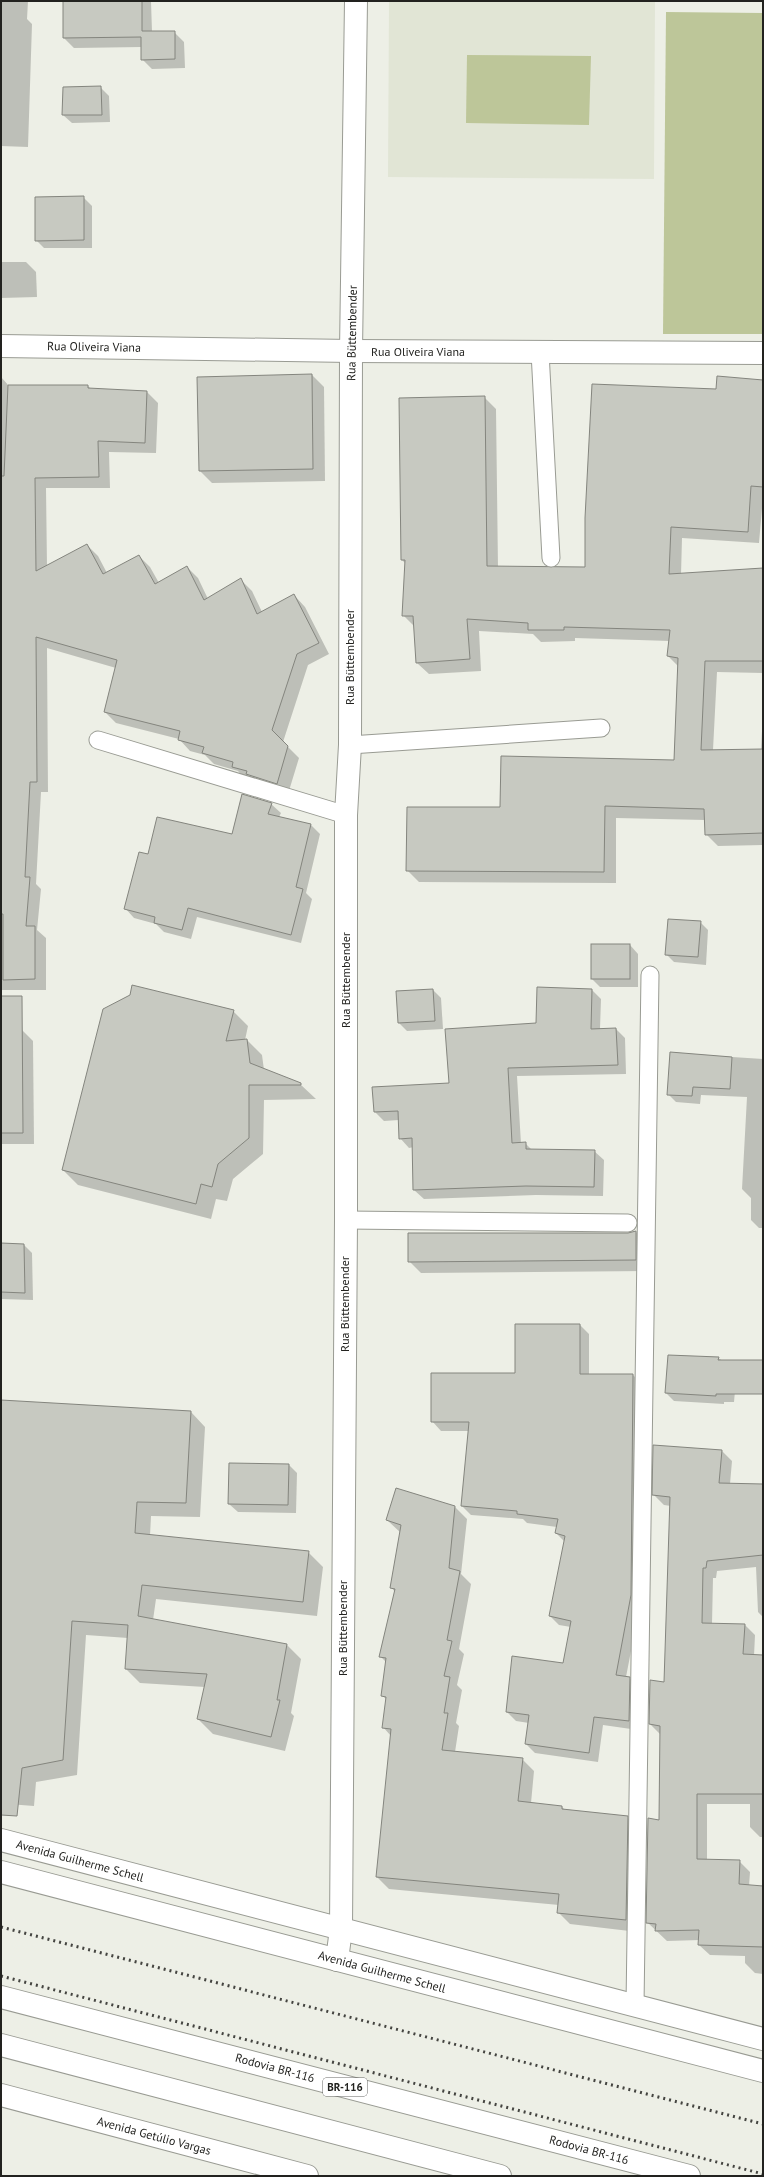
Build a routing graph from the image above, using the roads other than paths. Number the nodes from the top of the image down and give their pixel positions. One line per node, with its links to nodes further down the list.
1 (356, 1): 3 (main road, Rua Büttembender)
2 (1, 346): 3 (main road, Rua Oliveira Viana)
3 (351, 351): 4 (main road, Rua Oliveira Viana); 9 (main road, Rua Büttembender)
4 (540, 352): 5 (main road, Rua Oliveira Viana); 6 (lane)
5 (763, 353)
6 (551, 558)
7 (601, 728): 9 (lane)
8 (98, 740): 10 (lane)
9 (350, 745): 10 (main road, Rua Büttembender)
10 (346, 815): 12 (main road, Rua Büttembender)
11 (650, 975): 19 (lane)
12 (346, 1220): 13 (lane); 16 (main road, Rua Büttembender)
13 (628, 1223)
14 (1, 1840): 16 (main road, Avenida Guilherme Schell)
15 (1, 1872): 17 (main road, Avenida Guilherme Schell)
16 (340, 1929): 17 (main road, Rua Büttembender); 19 (main road, Avenida Guilherme Schell)
17 (337, 1960): 22 (main road, Avenida Guilherme Schell)
18 (1, 1997): 26 (main road, Rodovia BR-116 / BR-116)
19 (635, 2005): 20 (main road, Avenida Guilherme Schell)
20 (763, 2039)
21 (1, 2045): 25 (main road)
22 (763, 2071)
23 (1, 2095): 24 (main road, Avenida Getúlio Vargas)
24 (295, 2174)
25 (500, 2176)
26 (689, 2176)

